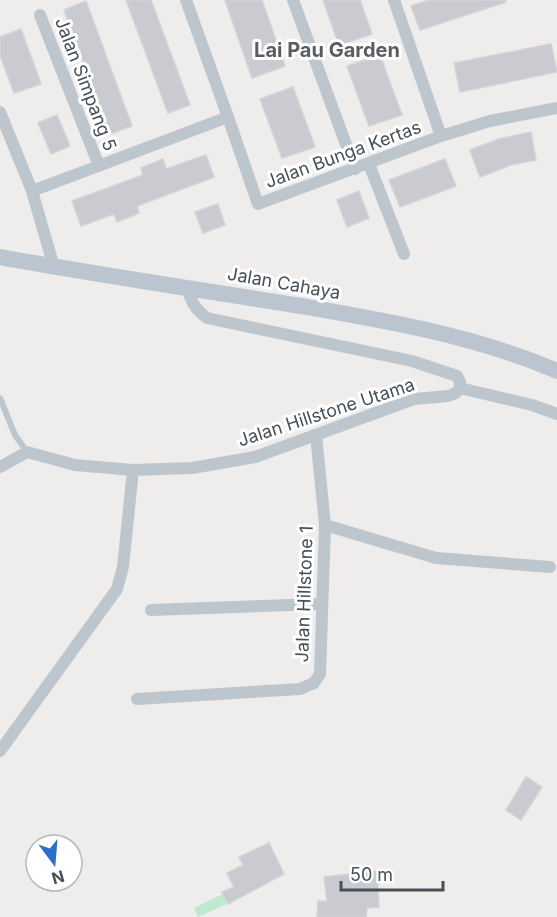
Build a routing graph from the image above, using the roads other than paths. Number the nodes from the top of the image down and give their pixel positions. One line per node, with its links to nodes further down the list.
1 (186, 0): 7 (street)
2 (293, 0): 11 (street)
3 (393, 0): 8 (street)
4 (40, 15): 10 (street, Jalan Simpang 5)
5 (557, 108): 8 (street, Jalan Bunga Kertas)
6 (0, 112): 12 (street)
7 (228, 117): 10 (street); 11 (street, Jalan Bunga Kertas)
8 (441, 136): 9 (street, Jalan Bunga Kertas)
9 (369, 164): 11 (street, Jalan Bunga Kertas); 13 (street)
10 (99, 166): 12 (street)
11 (355, 169)
12 (32, 191): 15 (street)
13 (404, 254)
14 (0, 257): 15 (street, Jalan Cahaya)
15 (54, 267): 16 (street, Jalan Cahaya)
16 (187, 287): 17 (street, Jalan Cahaya); 18 (street)
17 (557, 371)
18 (460, 388): 20 (street); 21 (street, Jalan Hillstone Utama)
19 (0, 398): 22 (lane)
20 (557, 414)
21 (316, 435): 24 (street, Jalan Hillstone Utama); 25 (street, Jalan Hillstone 1)
22 (27, 452): 23 (street); 24 (street, Jalan Hillstone Utama)
23 (0, 467)
24 (133, 470): 30 (street)
25 (325, 525): 26 (street); 27 (street, Jalan Hillstone 1)
26 (550, 567)
27 (321, 604): 28 (street); 29 (street, Jalan Hillstone 1)
28 (151, 610)
29 (137, 699)
30 (0, 751)

